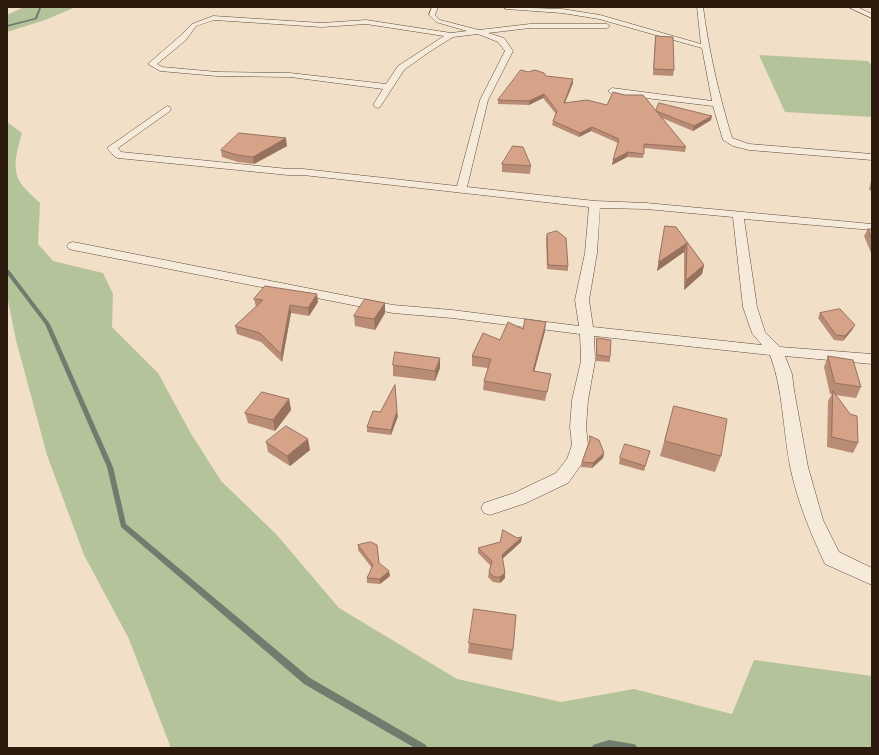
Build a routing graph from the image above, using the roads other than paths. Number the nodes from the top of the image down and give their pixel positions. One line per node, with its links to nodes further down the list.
1 (435, 7): 9 (street)
2 (506, 7): 7 (street)
3 (591, 7): 7 (street)
4 (700, 7): 11 (street)
5 (851, 7): 6 (street)
6 (872, 16)
7 (600, 17): 8 (street)
8 (628, 26): 9 (street); 11 (street)
9 (479, 32): 10 (street); 18 (street)
10 (451, 35): 12 (street); 12 (street)
11 (705, 48): 14 (street)
12 (389, 87): 15 (street)
13 (612, 91): 14 (street)
14 (717, 104): 17 (street)
15 (377, 105)
16 (167, 109): 18 (street)
17 (872, 157)
18 (461, 189): 19 (street)
19 (595, 204): 20 (street); 23 (street)
20 (738, 214): 21 (street); 24 (street)
21 (872, 227)
22 (73, 246): 23 (street)
23 (587, 331): 24 (street); 26 (street)
24 (776, 351): 25 (street); 27 (street)
25 (872, 359)
26 (490, 508)
27 (872, 577)

